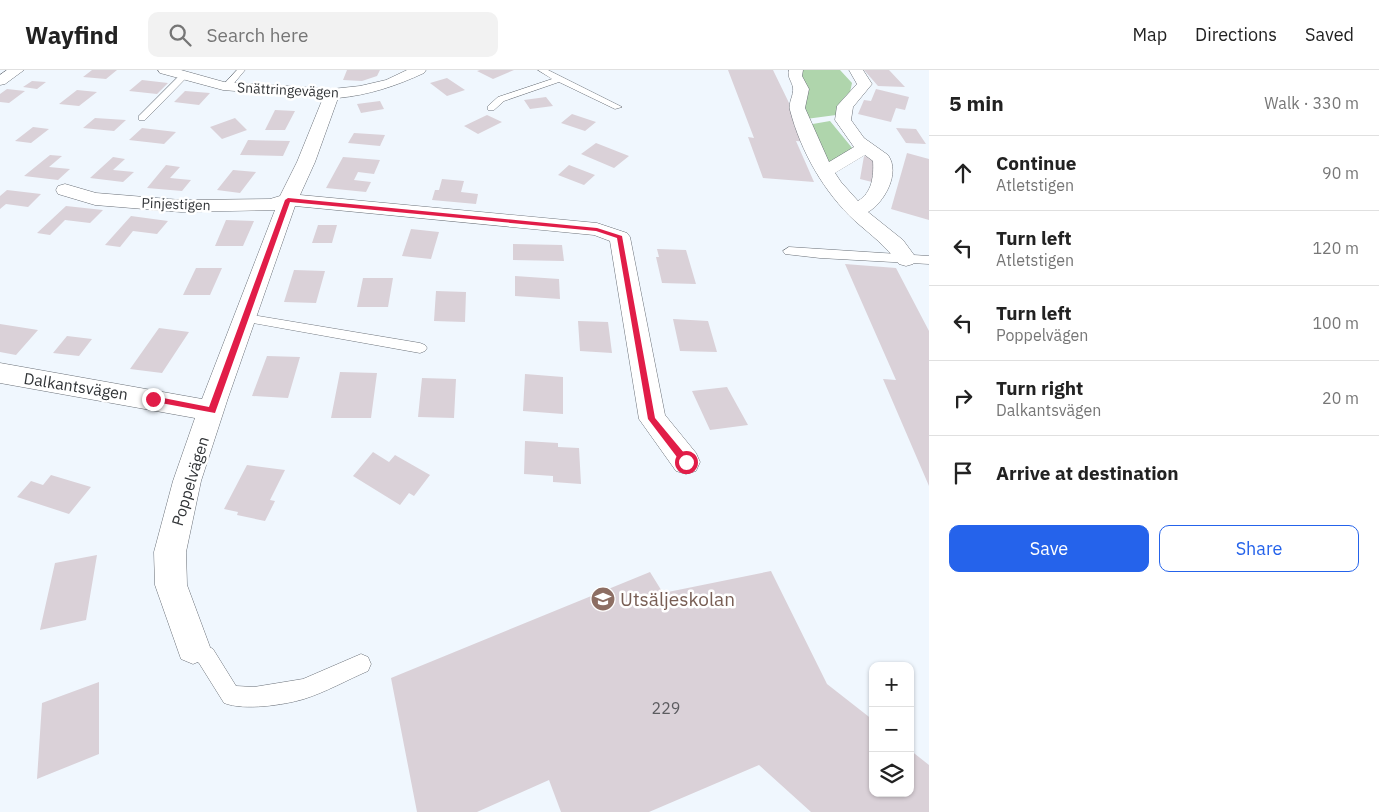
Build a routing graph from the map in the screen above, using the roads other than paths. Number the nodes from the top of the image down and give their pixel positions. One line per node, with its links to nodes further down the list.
1 (17, 70): 10 (street)
2 (165, 70): 8 (street, Snättringevägen)
3 (241, 70): 11 (lane)
4 (419, 70): 12 (street, Snättringevägen)
5 (542, 70): 9 (lane)
6 (796, 70): 16 (street)
7 (856, 70): 16 (street)
8 (185, 75): 11 (street, Snättringevägen); 15 (lane)
9 (559, 79): 13 (lane); 14 (lane)
10 (0, 81)
11 (228, 86): 12 (street, Snättringevägen)
12 (332, 94): 20 (street, Poppelvägen)
13 (491, 108)
14 (618, 108)
15 (142, 118)
16 (823, 119): 17 (street); 18 (street)
17 (866, 147): 18 (street); 21 (street)
18 (825, 172): 21 (street)
19 (65, 190): 20 (street, Pinjestigen)
20 (288, 200): 25 (street, Poppelvägen); 29 (street, Pinjestigen)
21 (856, 210): 23 (street)
22 (789, 251): 23 (lane)
23 (906, 258): 24 (lane)
24 (929, 260)
25 (246, 318): 26 (lane); 28 (street, Poppelvägen)
26 (420, 348)
27 (0, 374): 28 (street, Dalkantsvägen)
28 (212, 411): 30 (street, Poppelvägen)
29 (686, 462)
30 (193, 647): 31 (lane)
31 (361, 664)

